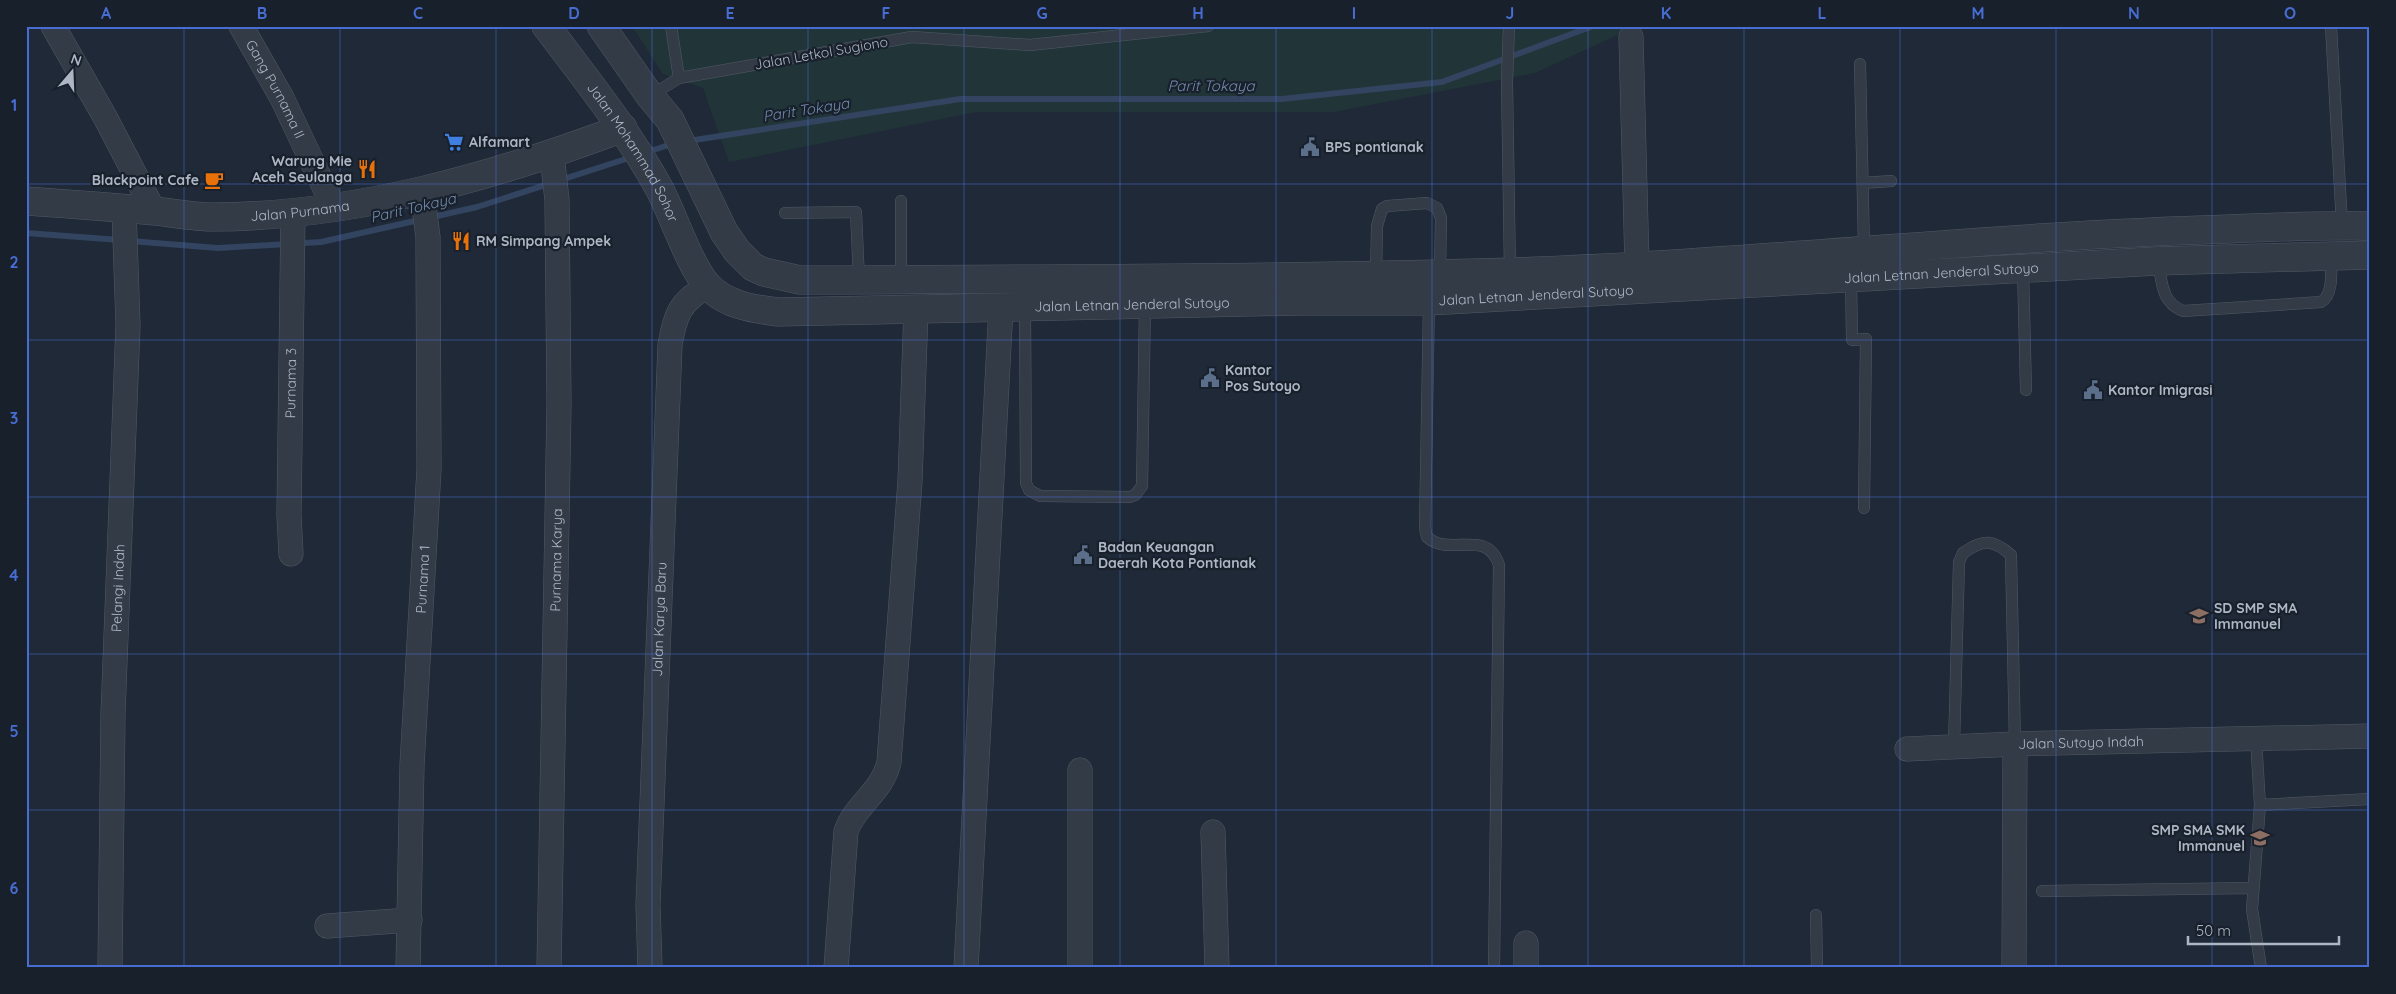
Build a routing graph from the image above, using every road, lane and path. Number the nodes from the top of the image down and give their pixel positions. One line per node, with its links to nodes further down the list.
1 (53, 26): 23 (street)
2 (241, 26): 22 (street, Gang Purnama II)
3 (546, 26): 15 (street, Jalan Mohammad Sohor)
4 (601, 26): 14 (street)
5 (671, 26): 13 (lane)
6 (1208, 26): 8 (lane, Jalan Letkol Sugiono)
7 (2331, 26): 27 (lane)
8 (1169, 28): 10 (lane, Jalan Letkol Sugiono)
9 (1509, 31): 36 (lane)
10 (911, 32): 13 (lane, Jalan Letkol Sugiono)
11 (1631, 37): 33 (street)
12 (1860, 64): 18 (lane)
13 (679, 78): 14 (lane, Jalan Letkol Sugiono)
14 (650, 96): 40 (street, Jalan Letnan Jenderal Sutoyo)
15 (626, 133): 16 (street, Jalan Purnama); 41 (street, Jalan Mohammad Sohor)
16 (553, 164): 20 (street, Jalan Purnama); 67 (street, Purnama Karya)
17 (1891, 181): 18 (lane)
18 (1863, 183): 29 (lane)
19 (26, 201): 25 (street, Jalan Purnama)
20 (424, 201): 22 (street, Jalan Purnama); 62 (street, Purnama 1)
21 (901, 201): 38 (lane)
22 (334, 208): 26 (street, Jalan Purnama)
23 (154, 211): 25 (street, Jalan Purnama); 26 (street, Jalan Purnama)
24 (785, 214): 40 (lane)
25 (124, 218): 65 (street, Pelangi Indah)
26 (293, 223): 49 (street, Purnama 3)
27 (2342, 225): 28 (street, Jalan Letnan Jenderal Sutoyo); 29 (street, Jalan Letnan Jenderal Sutoyo)
28 (2370, 226)
29 (1864, 250): 33 (street, Jalan Letnan Jenderal Sutoyo)
30 (2332, 254): 31 (street, Jalan Letnan Jenderal Sutoyo); 32 (street, Jalan Letnan Jenderal Sutoyo); 32 (lane)
31 (2370, 255)
32 (2158, 261): 34 (street, Jalan Letnan Jenderal Sutoyo)
33 (1637, 265): 36 (street, Jalan Letnan Jenderal Sutoyo)
34 (2023, 270): 39 (street, Jalan Letnan Jenderal Sutoyo); 47 (lane)
35 (1440, 272): 36 (street, Jalan Letnan Jenderal Sutoyo); 37 (street, Jalan Letnan Jenderal Sutoyo); 37 (lane)
36 (1510, 272)
37 (1376, 275): 42 (street, Jalan Letnan Jenderal Sutoyo)
38 (901, 279): 40 (street, Jalan Letnan Jenderal Sutoyo); 42 (street, Jalan Letnan Jenderal Sutoyo)
39 (1851, 279): 43 (street, Jalan Letnan Jenderal Sutoyo); 48 (lane)
40 (859, 280)
41 (708, 286): 46 (street, Jalan Letnan Jenderal Sutoyo); 68 (street, Jalan Karya Baru)
42 (1299, 290): 43 (street, Jalan Letnan Jenderal Sutoyo); 44 (street, Jalan Letnan Jenderal Sutoyo)
43 (1429, 301): 73 (lane)
44 (1145, 304): 45 (street, Jalan Letnan Jenderal Sutoyo); 45 (lane)
45 (1013, 306): 46 (street, Jalan Letnan Jenderal Sutoyo); 70 (street)
46 (916, 308): 69 (street)
47 (2026, 390)
48 (1864, 508)
49 (291, 554)
50 (2370, 736): 51 (street, Jalan Sutoyo Indah)
51 (2256, 739): 52 (street, Jalan Sutoyo Indah); 57 (lane)
52 (2015, 744): 53 (street); 53 (lane); 76 (street, Jalan Sutoyo Indah)
53 (1954, 746): 54 (street)
54 (1907, 749)
55 (1080, 770): 71 (street)
56 (2370, 799): 57 (lane)
57 (2260, 805): 59 (lane)
58 (1213, 832): 72 (street)
59 (2254, 888): 60 (lane); 77 (lane)
60 (2042, 891)
61 (1816, 915): 75 (lane)
62 (410, 920): 63 (street); 66 (street, Purnama 1)
63 (327, 926)
64 (1526, 943): 74 (street)
65 (110, 968)
66 (408, 968)
67 (549, 968)
68 (650, 968)
69 (836, 968)
70 (966, 968)
71 (1080, 968)
72 (1217, 968)
73 (1494, 968)
74 (1526, 968)
75 (1817, 968)
76 (2014, 968)
77 (2261, 968)

